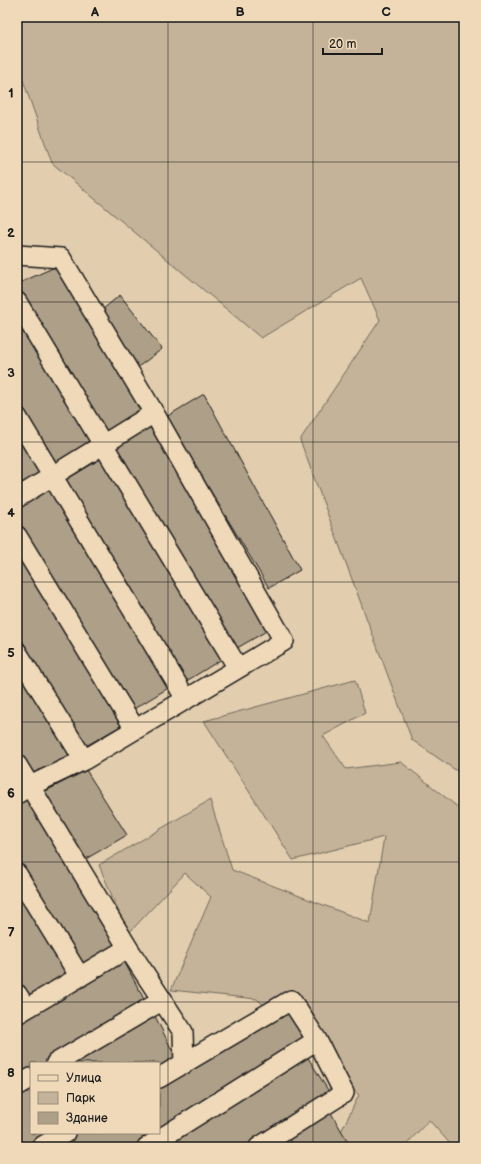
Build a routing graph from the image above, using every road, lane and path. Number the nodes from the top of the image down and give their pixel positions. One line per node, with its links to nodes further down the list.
1 (17, 255): 3 (lane)
2 (17, 302): 5 (lane)
3 (154, 413): 5 (lane); 10 (lane)
4 (17, 417): 6 (lane)
5 (103, 444): 6 (lane); 10 (lane)
6 (52, 476): 7 (lane); 11 (lane)
7 (17, 498)
8 (17, 536): 12 (lane)
9 (17, 652): 13 (lane)
10 (238, 668): 11 (lane)
11 (186, 699): 12 (lane)
12 (135, 729): 13 (lane)
13 (84, 760): 15 (lane)
14 (17, 765): 15 (lane)
15 (23, 790): 17 (lane)
16 (17, 874): 18 (lane)
17 (128, 948): 18 (lane); 19 (lane)
18 (80, 976): 20 (lane)
19 (163, 1000): 22 (lane); 23 (lane)
20 (20, 1005)
21 (318, 1040): 23 (lane); 28 (lane); 30 (lane)
22 (58, 1062)
23 (184, 1064): 24 (lane)
24 (160, 1077)
25 (30, 1079): 26 (lane)
26 (17, 1086)
27 (63, 1134): 29 (lane)
28 (280, 1141): 31 (lane)
29 (41, 1147)
30 (147, 1147)
31 (259, 1147)

